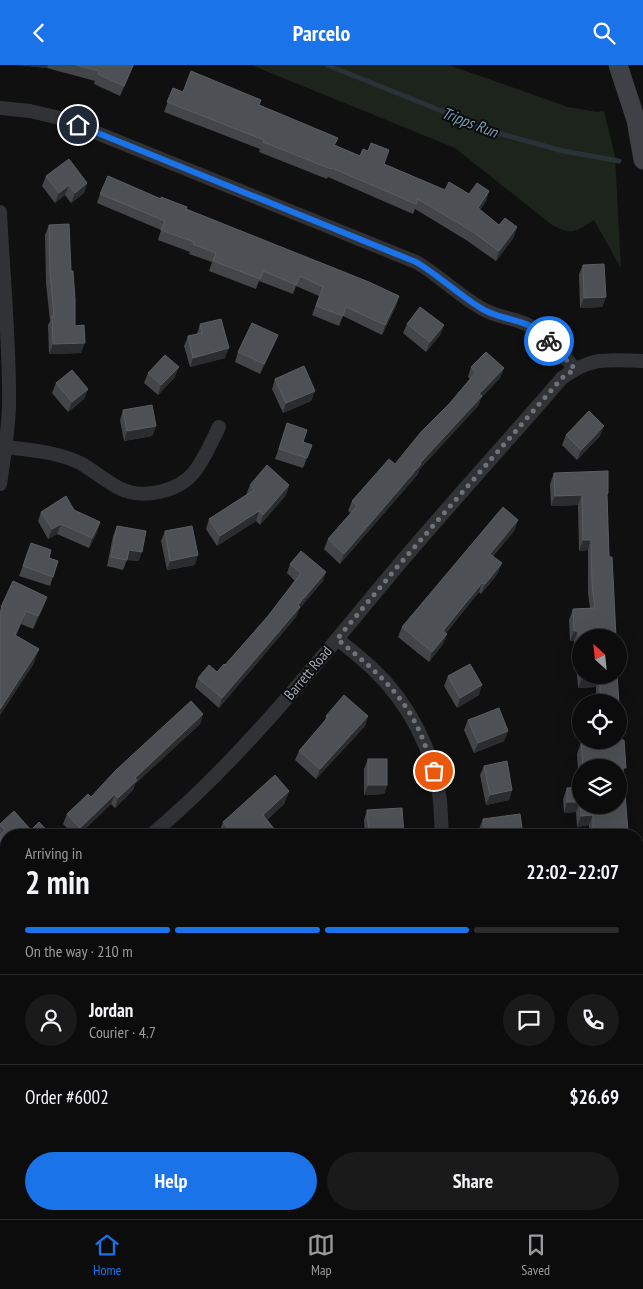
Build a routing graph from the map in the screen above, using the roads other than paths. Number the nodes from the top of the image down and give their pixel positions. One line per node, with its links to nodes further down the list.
1 (618, 65): 3 (main road)
2 (0, 108): 7 (street)
3 (640, 120): 4 (main road)
4 (643, 160)
5 (0, 212): 9 (street)
6 (643, 361): 7 (street, Barrett Road)
7 (575, 369): 11 (street, Barrett Road)
8 (219, 427): 9 (street)
9 (6, 447): 10 (street)
10 (0, 484)
11 (337, 639): 12 (street, Barrett Road); 13 (street)
12 (160, 829)
13 (442, 829)

